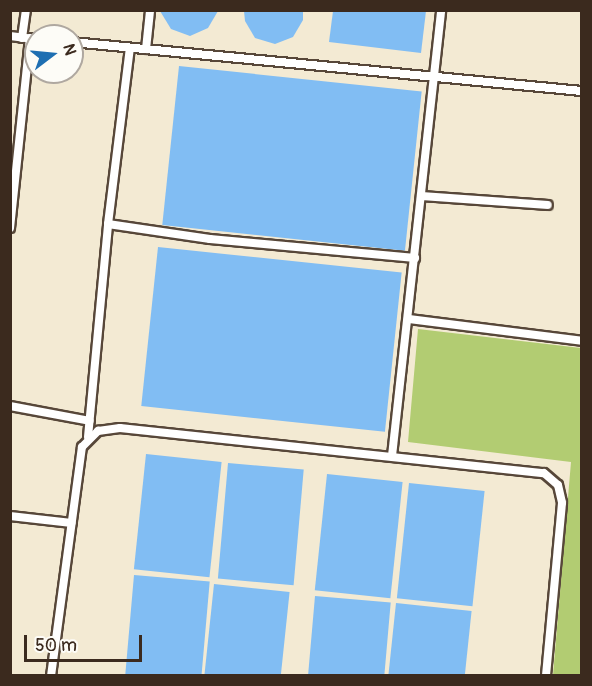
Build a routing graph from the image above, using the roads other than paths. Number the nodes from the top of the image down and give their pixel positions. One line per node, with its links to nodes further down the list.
1 (150, 10): 5 (lane)
2 (441, 10): 6 (lane)
3 (84, 43): 4 (lane)
4 (130, 48): 5 (lane); 11 (lane)
5 (146, 50): 6 (lane)
6 (435, 77): 8 (lane); 9 (lane)
7 (24, 84): 12 (lane)
8 (582, 92)
9 (422, 196): 10 (lane); 13 (lane)
10 (548, 205)
11 (108, 224): 13 (lane); 17 (lane)
12 (10, 228)
13 (415, 258): 14 (lane)
14 (409, 319): 15 (lane); 19 (lane)
15 (582, 340)
16 (10, 406): 17 (lane)
17 (90, 421): 18 (lane)
18 (88, 437): 19 (lane); 21 (lane)
19 (392, 456): 23 (lane)
20 (10, 516): 21 (lane)
21 (72, 523): 22 (lane)
22 (51, 675)
23 (546, 675)

